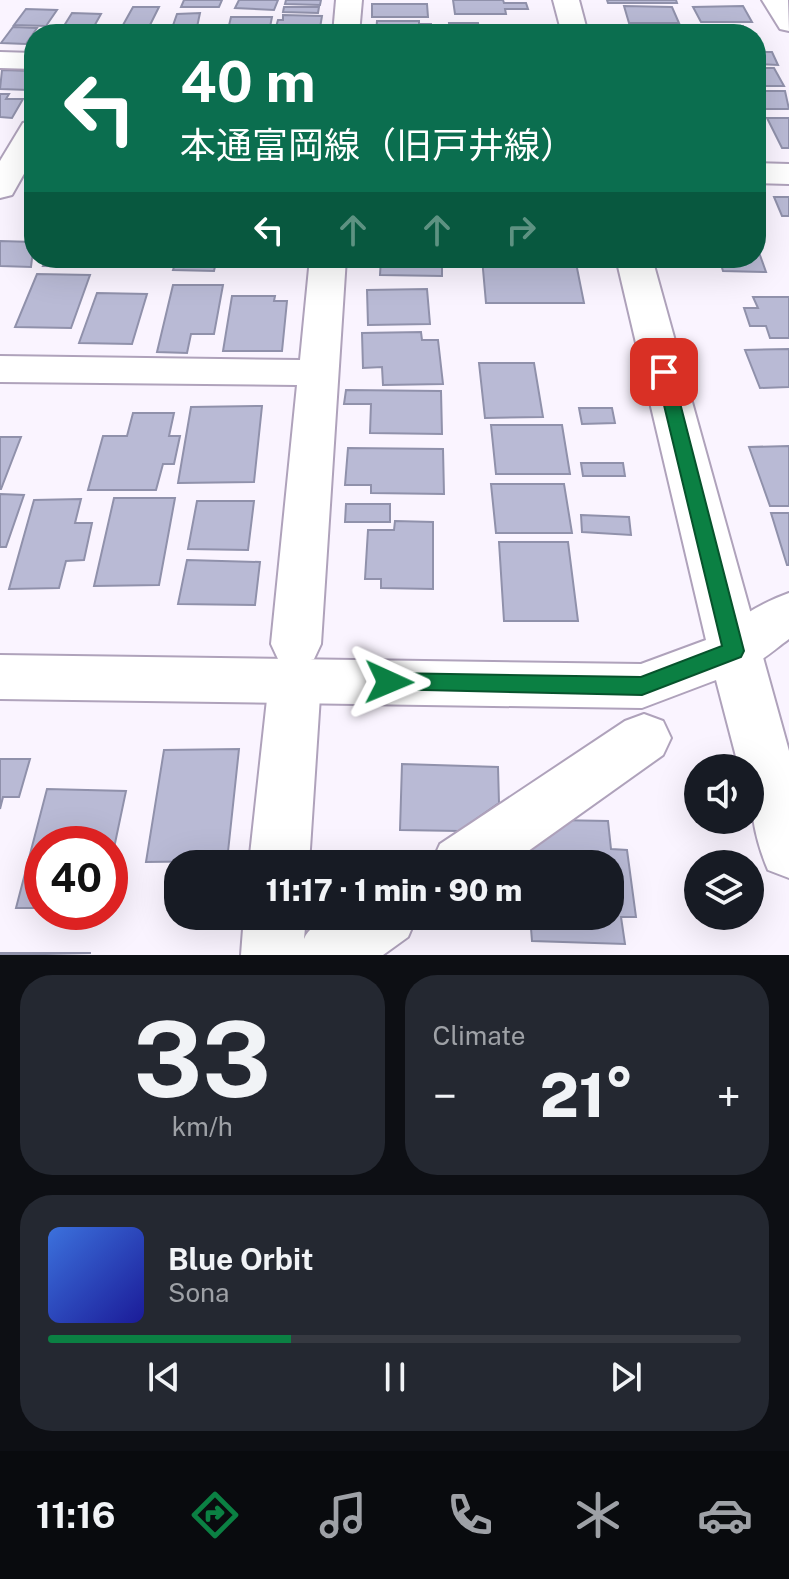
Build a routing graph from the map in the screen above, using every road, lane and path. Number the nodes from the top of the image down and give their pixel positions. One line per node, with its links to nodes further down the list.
1 (349, 0): 5 (street)
2 (566, 0): 6 (street)
3 (775, 0): 4 (street)
4 (789, 23)
5 (347, 24)
6 (572, 24)
7 (0, 60): 8 (street)
8 (24, 61)
9 (24, 146): 12 (street)
10 (766, 173): 11 (street)
11 (789, 174)
12 (0, 188): 13 (street)
13 (24, 189)
14 (327, 268): 17 (street)
15 (637, 268): 19 (street)
16 (0, 369): 17 (street)
17 (319, 373): 20 (street)
18 (789, 613): 19 (street)
19 (734, 651): 20 (street); 25 (street)
20 (295, 662): 21 (street); 23 (street)
21 (0, 677)
22 (644, 738): 24 (street)
23 (280, 850)
24 (481, 850)
25 (789, 850)
26 (274, 930): 28 (street)
27 (366, 930): 29 (street)
28 (272, 955)
29 (329, 955)

